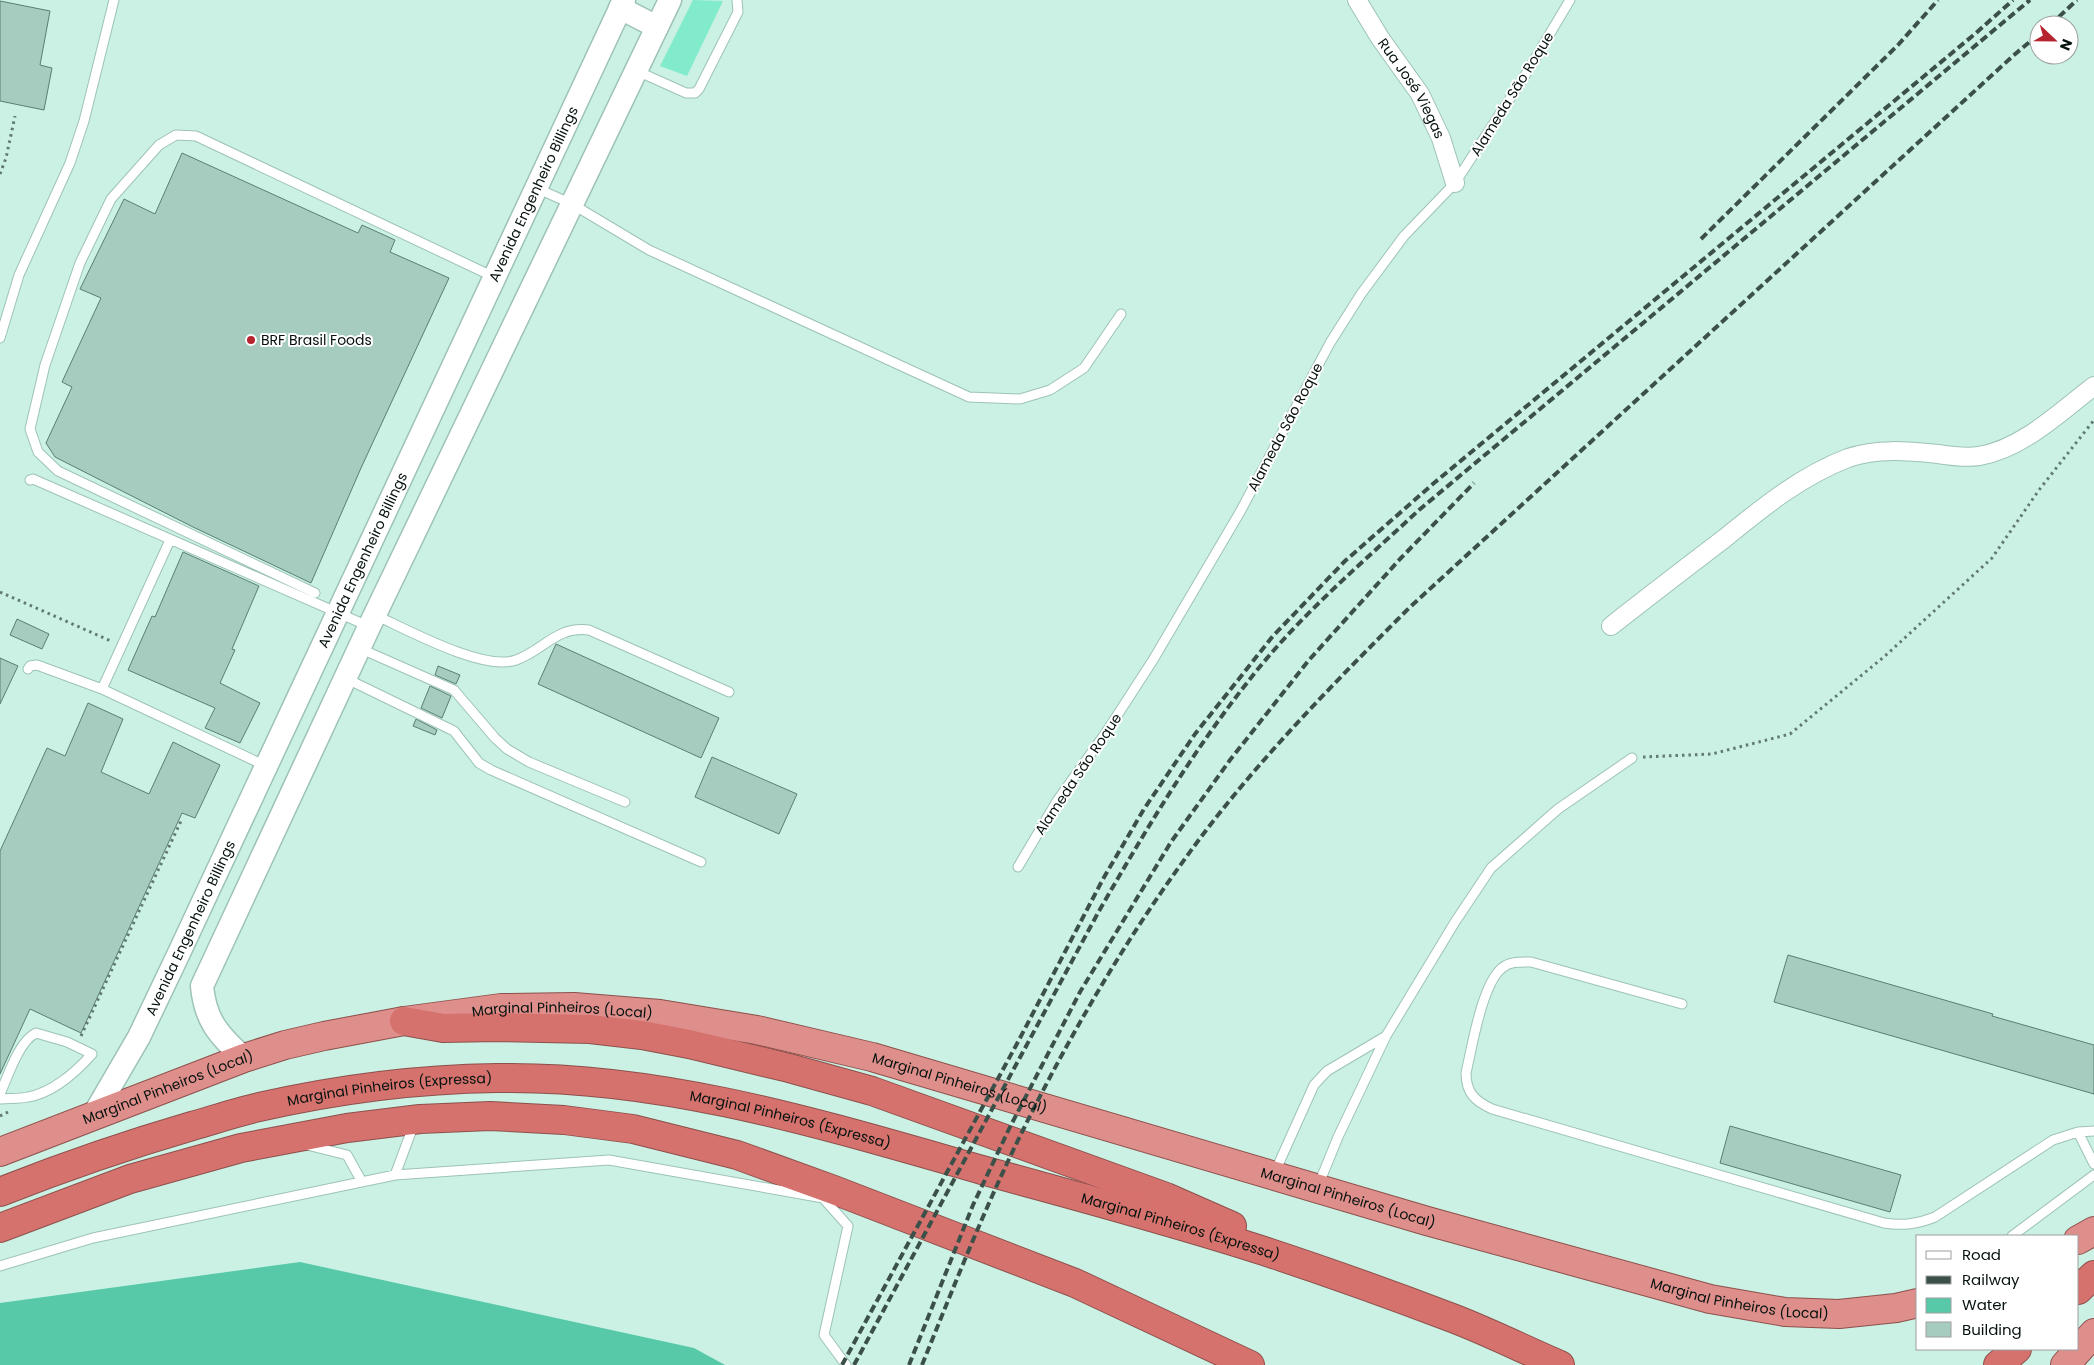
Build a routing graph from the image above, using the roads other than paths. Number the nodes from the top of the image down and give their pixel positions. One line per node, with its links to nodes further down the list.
1 (114, 0): 14 (lane)
2 (670, 0): 7 (street)
3 (736, 0): 8 (lane)
4 (1357, 0): 9 (street, Rua José Viegas)
5 (1570, 0): 9 (lane, Alameda São Roque)
6 (622, 4): 7 (street); 10 (street, Avenida Engenheiro Billings)
7 (657, 27): 8 (street)
8 (637, 70): 11 (street)
9 (1455, 182): 33 (lane, Alameda São Roque)
10 (536, 188): 11 (lane); 12 (street, Avenida Engenheiro Billings)
11 (572, 204): 13 (lane); 18 (street)
12 (494, 278): 17 (street, Avenida Engenheiro Billings); 20 (lane)
13 (1120, 314)
14 (0, 338)
15 (2094, 386): 23 (street)
16 (30, 480): 19 (lane)
17 (389, 503): 18 (street); 21 (street, Avenida Engenheiro Billings)
18 (420, 518): 22 (street)
19 (170, 540): 21 (lane); 27 (lane)
20 (315, 593)
21 (338, 613): 22 (lane); 30 (street, Avenida Engenheiro Billings)
22 (371, 621): 24 (street); 28 (lane)
23 (1611, 626)
24 (359, 648): 26 (street); 31 (lane)
25 (28, 669): 27 (lane)
26 (345, 678): 32 (lane); 35 (street)
27 (102, 689): 30 (lane)
28 (729, 692)
29 (1632, 758): 38 (lane)
30 (266, 766): 34 (street, Avenida Engenheiro Billings)
31 (625, 802)
32 (701, 862)
33 (1018, 867)
34 (179, 953): 35 (street); 42 (street, Avenida Engenheiro Billings)
35 (210, 968): 39 (street)
36 (1682, 1004): 45 (lane)
37 (404, 1022): 39 (highway, Marginal Pinheiros (Local)); 51 (highway, Marginal Pinheiros (Local)); 59 (highway)
38 (1386, 1036): 51 (lane); 53 (lane)
39 (244, 1058): 42 (highway, Marginal Pinheiros (Local))
40 (0, 1094): 41 (lane)
41 (0, 1099)
42 (93, 1116): 47 (highway, Marginal Pinheiros (Local))
43 (416, 1119): 46 (highway); 50 (lane); 69 (highway)
44 (2094, 1131): 45 (lane)
45 (2078, 1132): 48 (lane)
46 (285, 1140): 52 (lane); 55 (highway)
47 (0, 1152)
48 (2094, 1164)
49 (2094, 1175): 57 (lane)
50 (395, 1176): 52 (lane); 68 (lane)
51 (1273, 1176): 53 (highway, Marginal Pinheiros (Local))
52 (362, 1182): 60 (lane)
53 (1318, 1189): 63 (highway, Marginal Pinheiros (Local))
54 (0, 1192): 59 (highway, Marginal Pinheiros (Expressa))
55 (0, 1228)
56 (2094, 1231): 58 (highway)
57 (2013, 1235)
58 (2079, 1239)
59 (1265, 1252): 70 (highway, Marginal Pinheiros (Expressa))
60 (0, 1266)
61 (2094, 1274): 62 (highway)
62 (2079, 1289)
63 (1916, 1303)
64 (2094, 1333): 66 (highway)
65 (2016, 1350): 71 (highway)
66 (2079, 1350)
67 (2079, 1350): 72 (highway)
68 (846, 1365)
69 (1250, 1365)
70 (1560, 1365)
71 (1998, 1365)
72 (2065, 1365)

